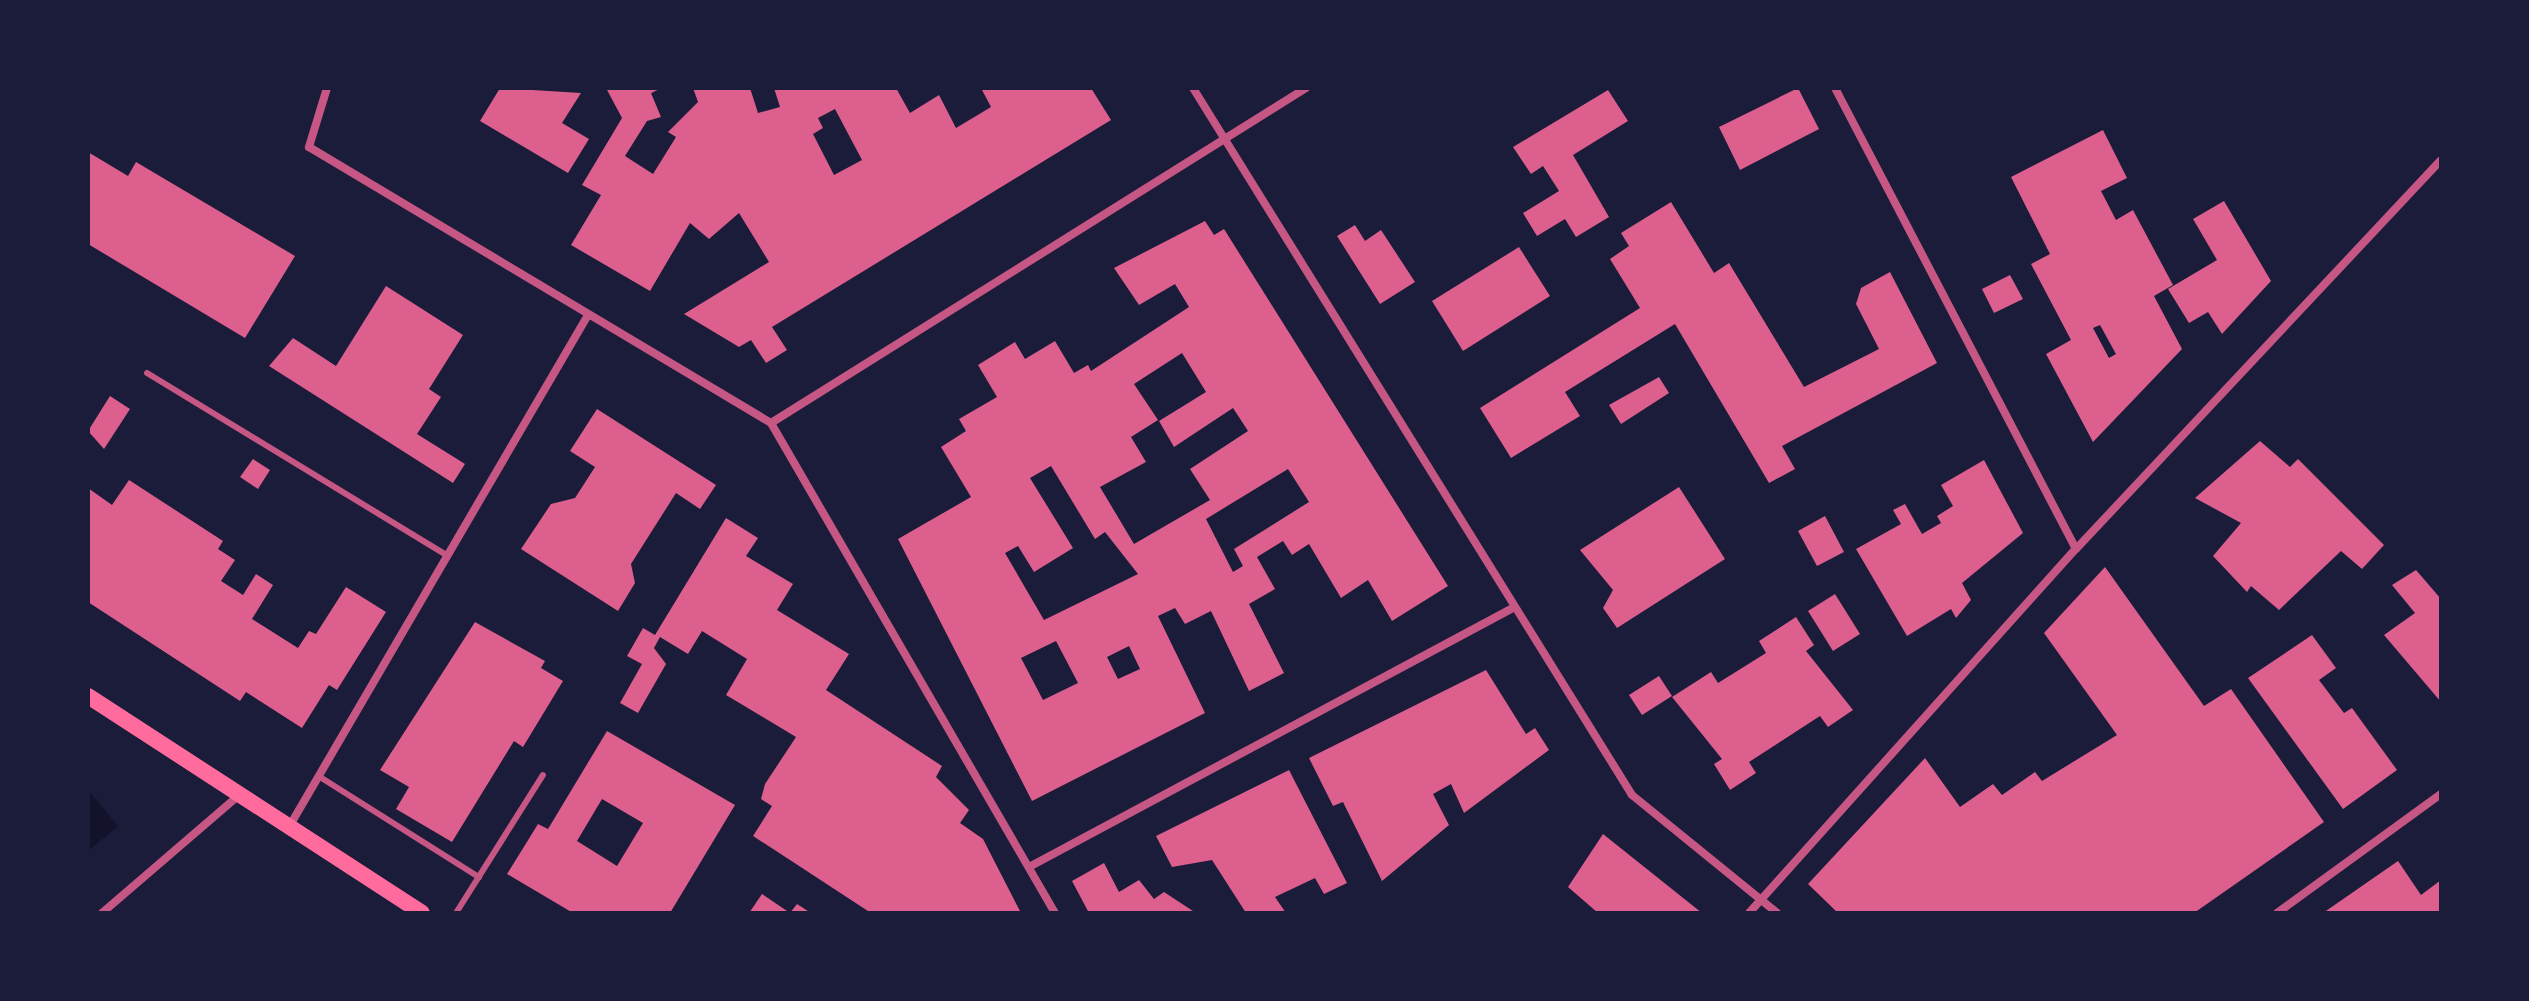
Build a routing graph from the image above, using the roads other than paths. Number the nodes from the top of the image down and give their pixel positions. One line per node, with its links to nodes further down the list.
1 (327, 88): 7 (street)
2 (1193, 88): 5 (street)
3 (1306, 88): 5 (street)
4 (1835, 88): 10 (street)
5 (1225, 138): 9 (street); 12 (street)
6 (2441, 160): 10 (street)
7 (588, 315): 9 (street); 11 (street)
8 (147, 373): 11 (lane)
9 (771, 423): 19 (street)
10 (2076, 549): 21 (street)
11 (450, 557): 15 (street)
12 (1511, 609): 19 (street); 21 (street)
13 (88, 696): 17 (main road)
14 (543, 775): 20 (lane)
15 (320, 777): 18 (street); 20 (lane)
16 (2441, 794): 28 (street)
17 (239, 795): 18 (main road); 22 (street)
18 (289, 827): 23 (main road)
19 (1029, 867): 25 (street)
20 (479, 877): 24 (lane)
21 (1760, 897): 26 (street); 27 (street)
22 (102, 913)
23 (422, 913)
24 (456, 913)
25 (1055, 913)
26 (1749, 913)
27 (1777, 913)
28 (2277, 913)

